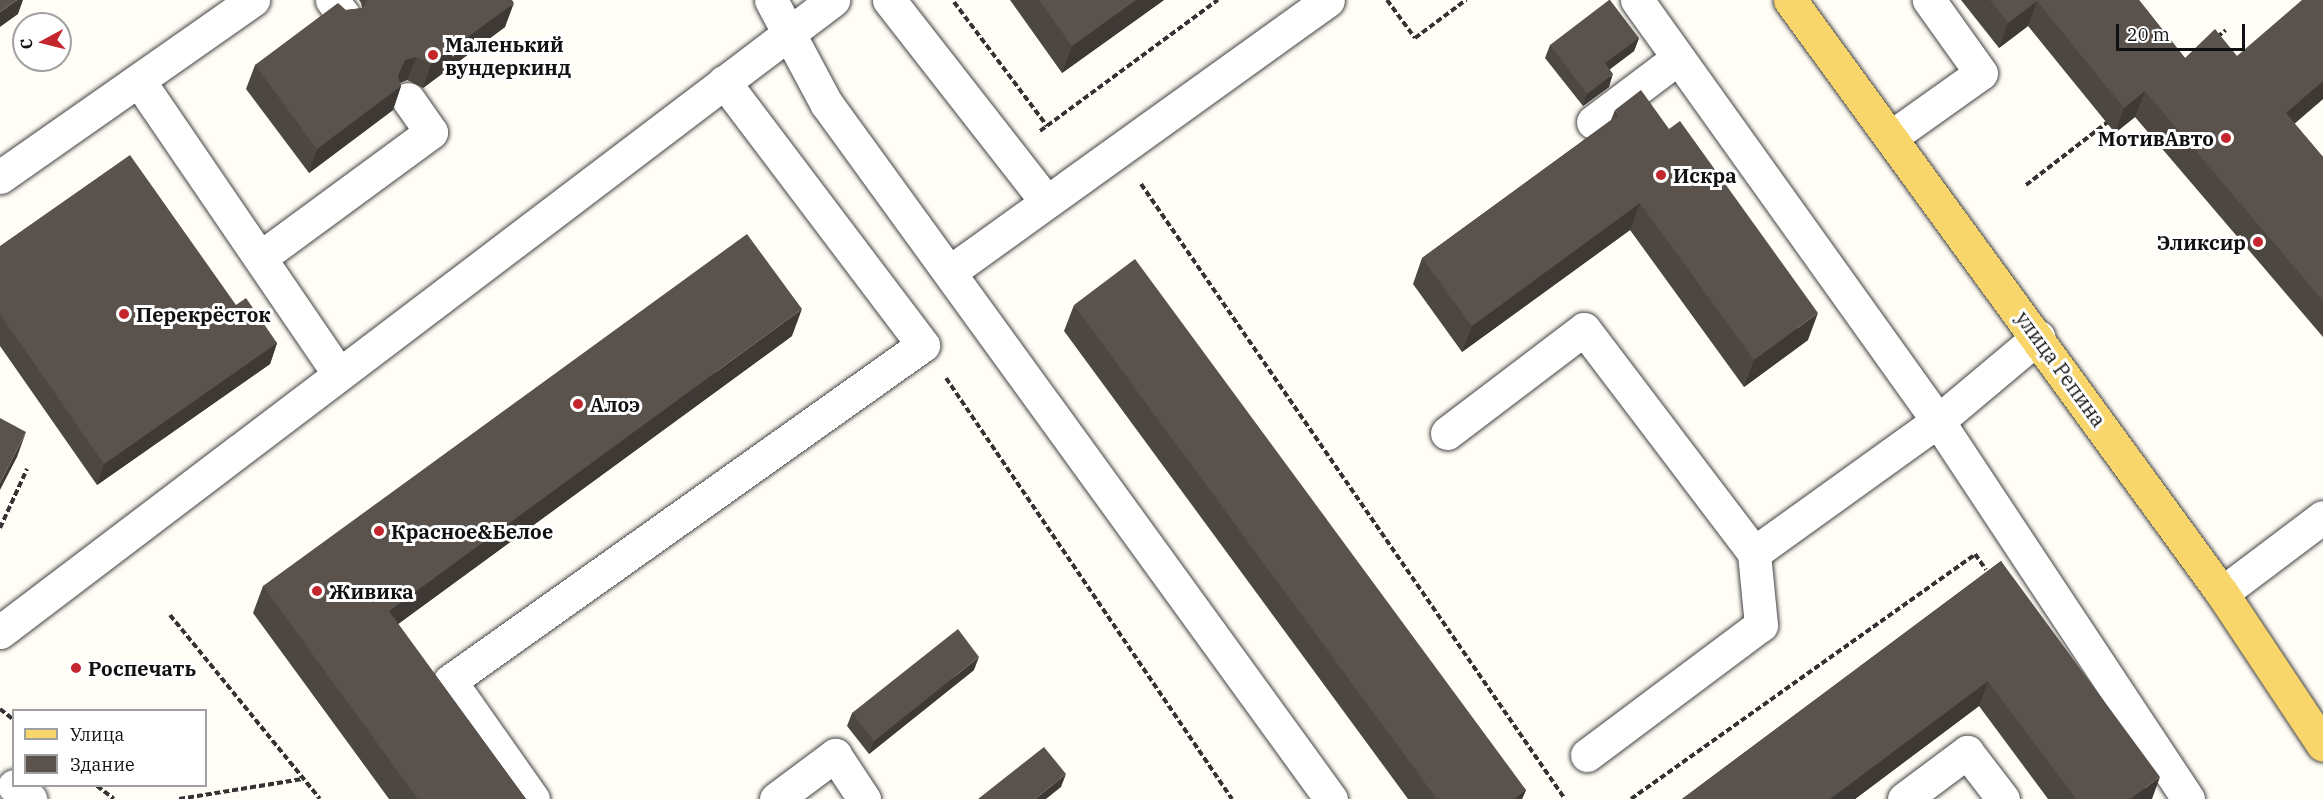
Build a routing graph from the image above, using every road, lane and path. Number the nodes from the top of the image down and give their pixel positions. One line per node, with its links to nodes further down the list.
1 (253, 0): 17 (street)
2 (771, 0): 14 (street)
3 (833, 0): 14 (street)
4 (889, 0): 25 (street)
5 (1218, 0): 22 (path)
6 (1328, 0): 24 (street)
7 (1387, 0): 8 (path)
8 (1466, 0)
9 (1637, 0): 16 (street)
10 (1790, 0): 23 (main road, улица Репина)
11 (1929, 0): 23 (street)
12 (954, 2): 22 (path)
13 (2226, 30): 15 (path)
14 (789, 34): 18 (street); 30 (street)
15 (2207, 44)
16 (1678, 58): 21 (street); 34 (street)
17 (139, 81): 26 (street); 29 (street)
18 (724, 82): 32 (street); 33 (street)
19 (408, 99): 29 (street)
20 (2116, 115): 27 (path)
21 (1593, 122)
22 (1047, 126): 25 (path)
23 (1891, 137): 31 (main road, улица Репина)
24 (1118, 151): 28 (street); 62 (path)
25 (1010, 153): 28 (street)
26 (0, 177)
27 (2026, 185)
28 (1047, 202): 30 (street)
29 (261, 257): 33 (street)
30 (951, 271): 61 (street)
31 (2038, 337): 34 (street); 41 (main road, улица Репина)
32 (924, 345): 57 (street); 60 (path)
33 (338, 373): 43 (street)
34 (1938, 421): 39 (street); 66 (street)
35 (1447, 432): 39 (street)
36 (27, 469): 38 (path)
37 (2323, 517): 41 (street)
38 (0, 528)
39 (1754, 554): 47 (street)
40 (1974, 555): 63 (path)
41 (2222, 593): 46 (main road, улица Репина)
42 (170, 615): 49 (path)
43 (0, 632)
44 (0, 709): 45 (path)
45 (12, 718)
46 (2323, 745)
47 (1587, 755)
48 (0, 773): 50 (street)
49 (303, 778): 55 (path); 56 (path)
50 (12, 783)
51 (16, 787): 53 (street)
52 (98, 787): 54 (path)
53 (30, 799)
54 (114, 799)
55 (179, 799)
56 (320, 799)
57 (533, 799)
58 (776, 799): 59 (street)
59 (864, 799)
60 (1232, 799)
61 (1331, 799)
62 (1565, 799)
63 (1631, 799)
64 (1904, 799): 65 (street)
65 (2003, 799)
66 (2188, 799)

